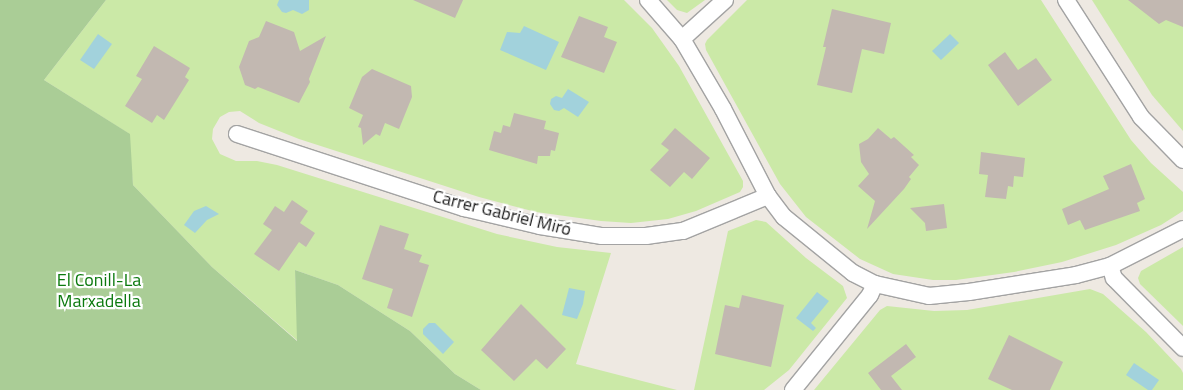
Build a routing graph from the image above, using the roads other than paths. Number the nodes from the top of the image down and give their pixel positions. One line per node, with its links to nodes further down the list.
1 (648, 0): 4 (street)
2 (725, 0): 4 (street)
3 (1066, 0): 6 (street)
4 (682, 39): 7 (street)
5 (237, 134): 7 (street, Carrer Gabriel Miró)
6 (1183, 160)
7 (768, 196): 10 (street)
8 (1183, 229): 9 (street)
9 (1110, 266): 10 (street); 11 (street)
10 (876, 284): 12 (street)
11 (1183, 348)
12 (793, 390)

